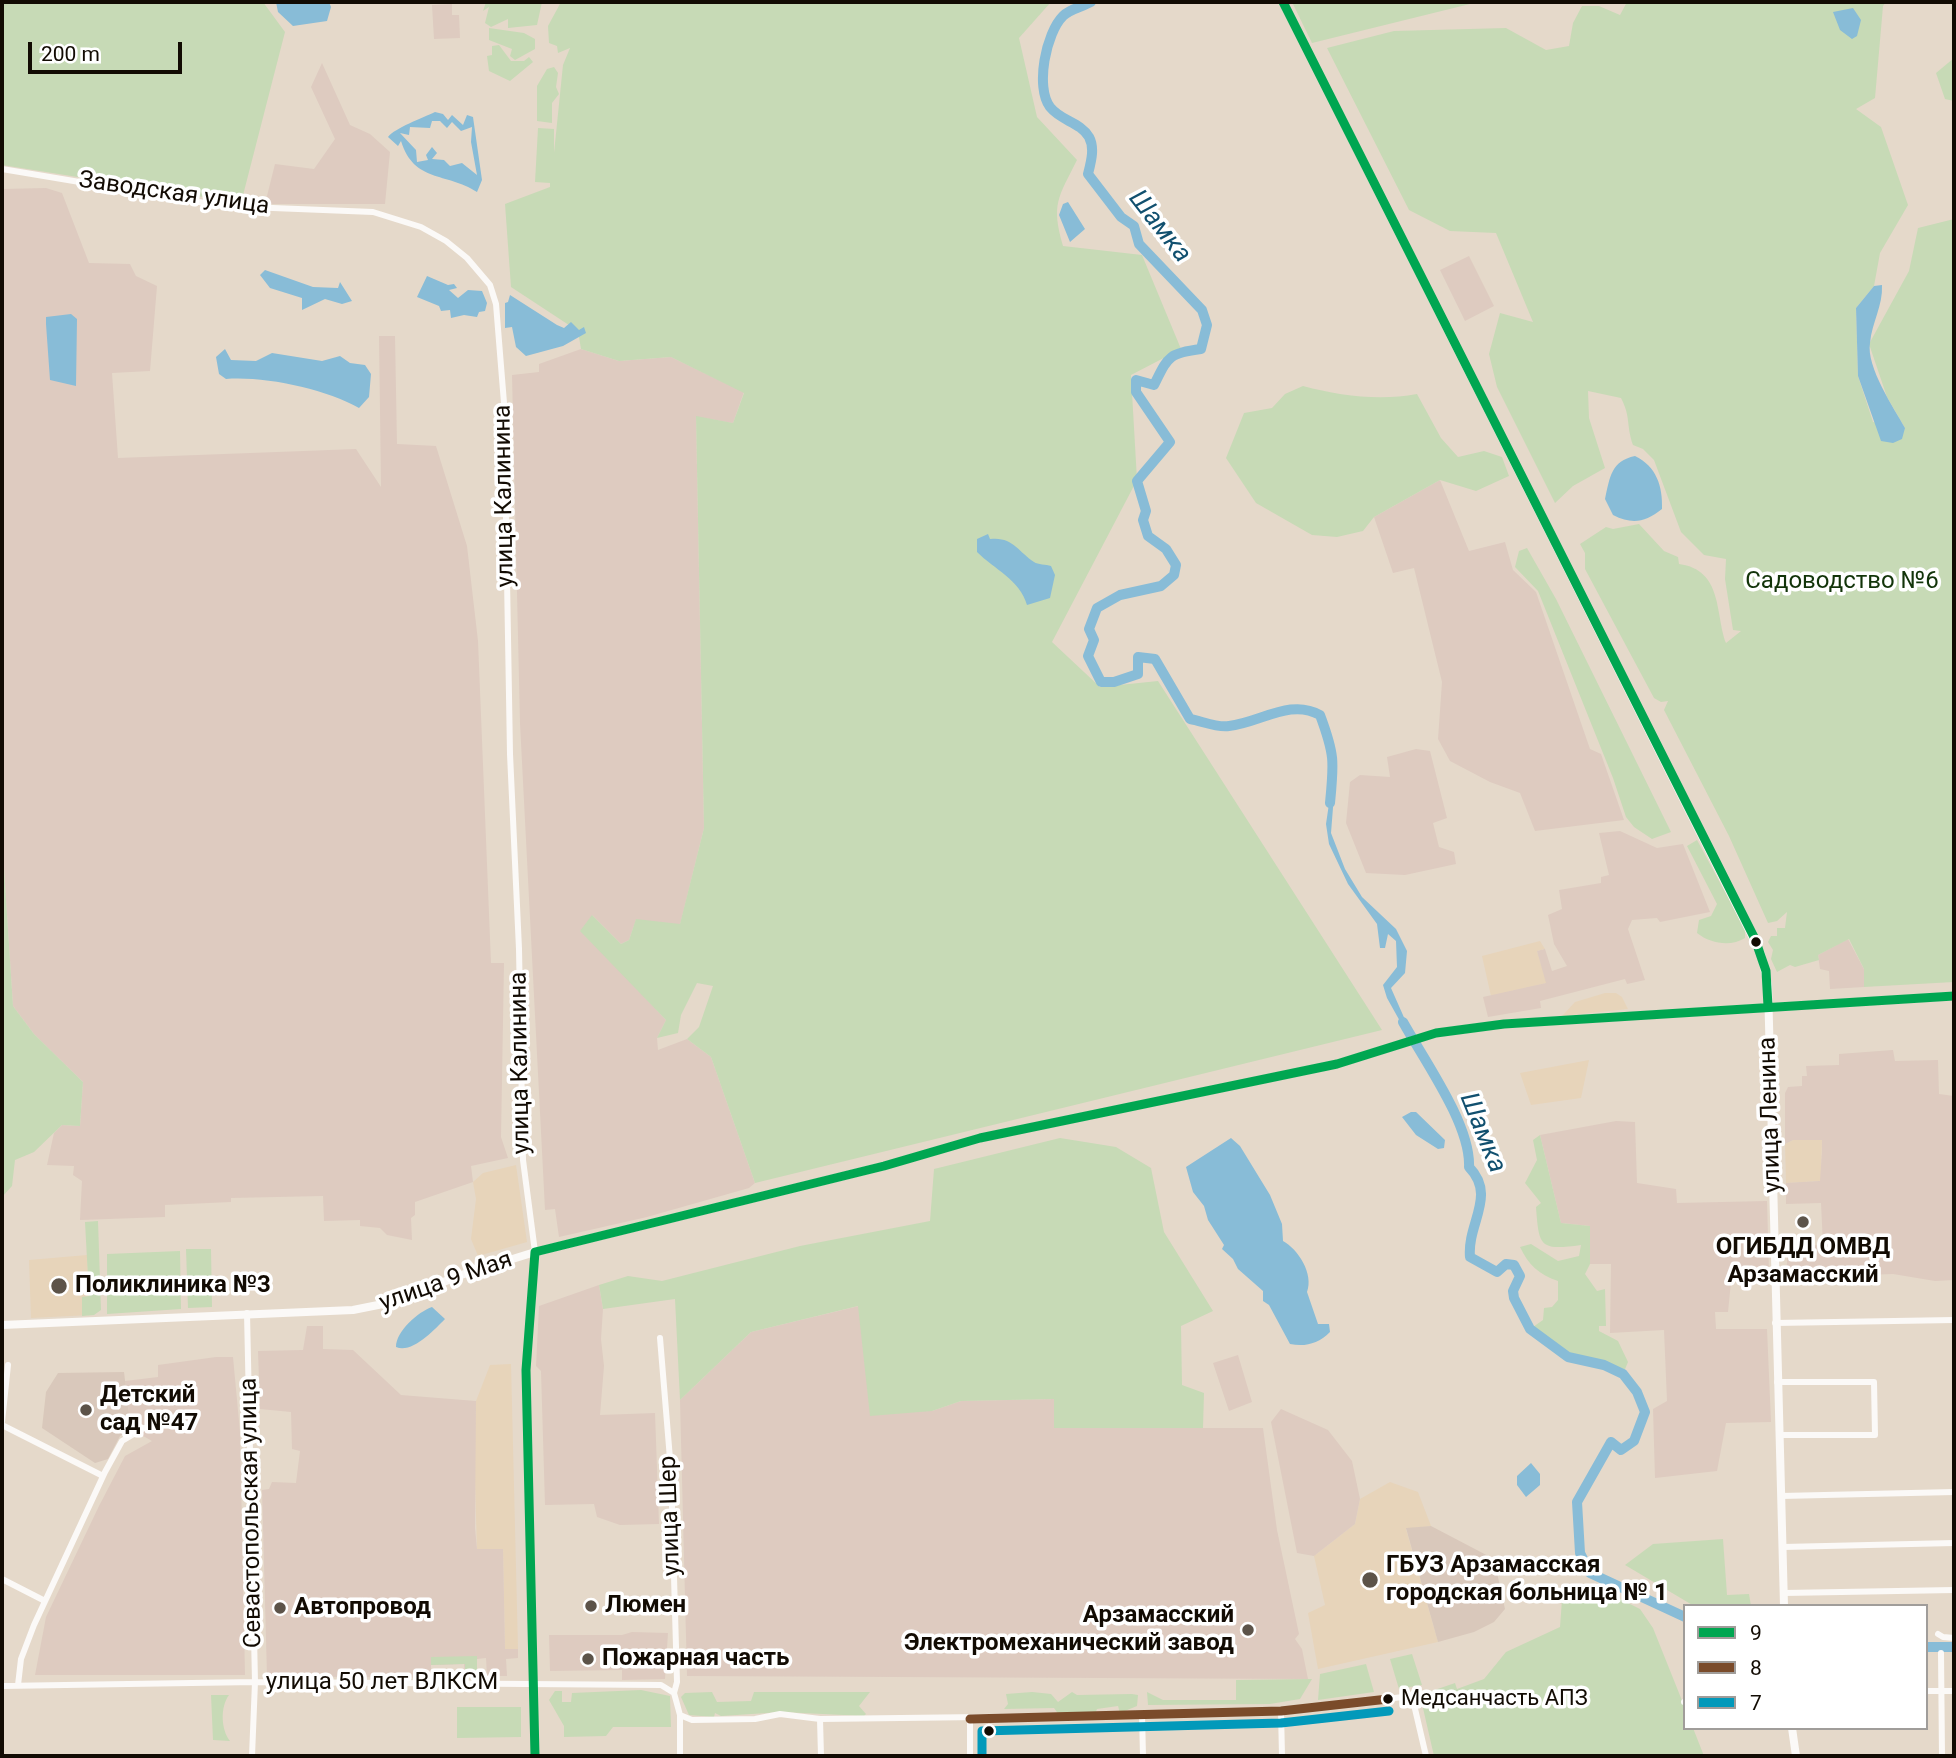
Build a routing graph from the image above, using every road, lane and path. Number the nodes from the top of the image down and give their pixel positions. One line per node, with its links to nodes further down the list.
1 (1283, 2): 5 (main road, улица Ленина)
2 (2, 169): 3 (street, Заводская улица)
3 (501, 369): 6 (street, улица Калинина)
4 (1954, 996): 5 (main road, улица 9 Мая)
5 (1768, 1006): 6 (main road, улица 9 Мая); 9 (main road, улица Ленина)
6 (535, 1252): 7 (main road, улица 9 Мая); 31 (street, улица Калинина)
7 (247, 1312): 10 (main road, улица 9 Мая); 30 (street, Севастопольская улица)
8 (1954, 1320): 9 (street)
9 (1775, 1323): 13 (main road, улица Ленина)
10 (2, 1325)
11 (660, 1338): 37 (street, улица Шер)
12 (8, 1365): 14 (street)
13 (1777, 1382): 16 (main road, улица Ленина); 16 (street)
14 (2, 1423): 17 (street)
15 (144, 1428): 17 (street)
16 (1779, 1435): 19 (main road, улица Ленина)
17 (103, 1476): 25 (street)
18 (1954, 1492): 19 (street)
19 (1781, 1496): 21 (main road, улица Ленина)
20 (1954, 1544): 21 (street)
21 (1783, 1547): 24 (main road, улица Ленина)
22 (2, 1579): 25 (street)
23 (1954, 1590): 24 (street)
24 (1784, 1594): 26 (main road, улица Ленина)
25 (45, 1601): 32 (street)
26 (1784, 1604)
27 (1941, 1637): 28 (street)
28 (1954, 1638)
29 (1941, 1653): 35 (street)
30 (255, 1682): 31 (street, улица 50 лет ВЛКСМ); 32 (street, улица 50 лет ВЛКСМ); 44 (street, Севастопольская улица)
31 (533, 1684): 37 (street, улица 50 лет ВЛКСМ); 45 (street, улица Калинина)
32 (18, 1685): 33 (street, улица 50 лет ВЛКСМ)
33 (2, 1686)
34 (1928, 1691): 35 (street)
35 (1940, 1691): 36 (street); 53 (street)
36 (1954, 1691)
37 (674, 1693): 39 (street)
38 (1281, 1711): 40 (street); 50 (street); 51 (street)
39 (680, 1714): 41 (street); 46 (street)
40 (1142, 1715): 42 (street); 49 (street)
41 (820, 1719): 42 (street); 47 (street)
42 (970, 1719): 48 (street)
43 (1792, 1730): 52 (main road)
44 (252, 1756)
45 (535, 1756)
46 (680, 1756)
47 (821, 1756)
48 (970, 1756)
49 (1143, 1756)
50 (1282, 1756)
51 (1426, 1756)
52 (1796, 1756)
53 (1942, 1756)

